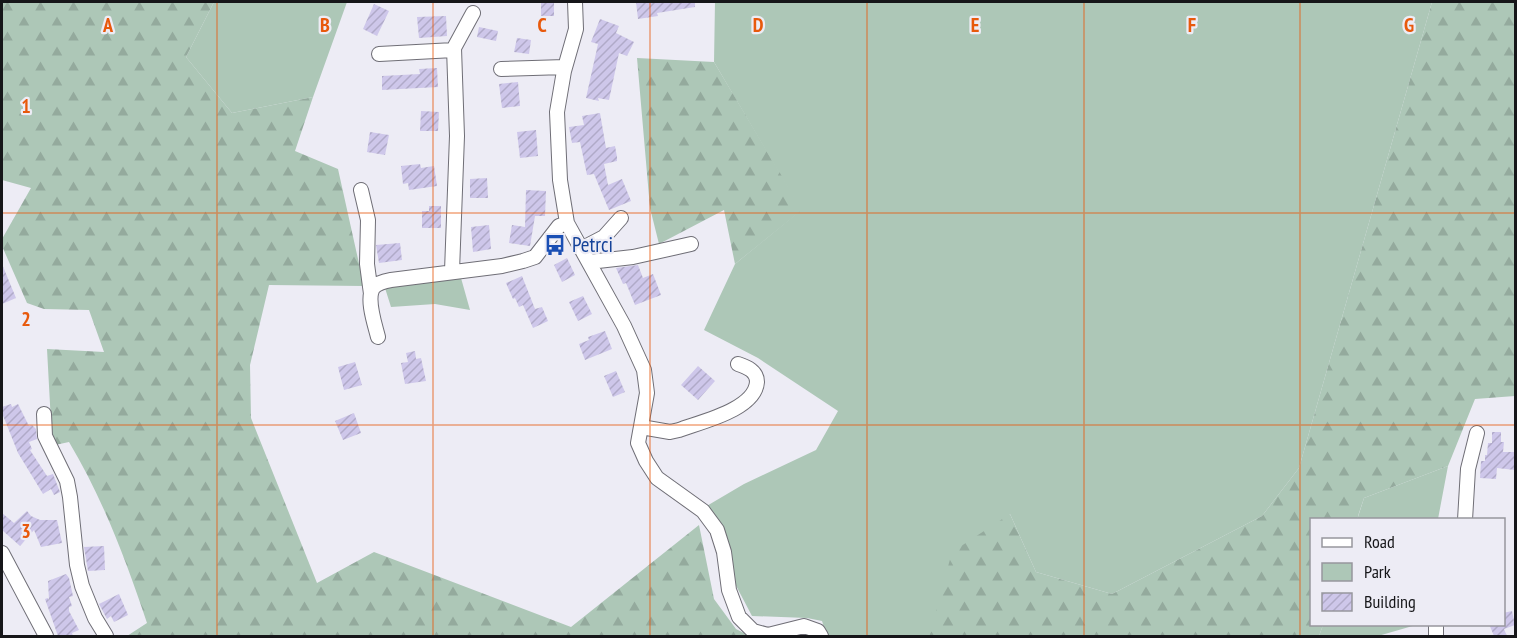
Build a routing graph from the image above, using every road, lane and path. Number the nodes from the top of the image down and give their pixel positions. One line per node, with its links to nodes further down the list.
1 (575, 2): 5 (street)
2 (473, 14): 3 (street)
3 (454, 50): 4 (street); 14 (street)
4 (379, 54)
5 (565, 67): 6 (street); 9 (street)
6 (501, 69)
7 (361, 190): 15 (street)
8 (621, 219): 11 (street)
9 (567, 223): 10 (street); 11 (street)
10 (551, 237): 11 (street); 14 (street)
11 (578, 242): 13 (street)
12 (691, 244): 13 (street)
13 (589, 262): 19 (street)
14 (452, 271): 15 (street)
15 (371, 294): 16 (street)
16 (378, 337)
17 (738, 364): 19 (street)
18 (44, 414): 24 (street)
19 (641, 427): 25 (street)
20 (1477, 433): 21 (street)
21 (1465, 518)
22 (2, 553): 23 (street)
23 (46, 636)
24 (106, 636)
25 (821, 636)

